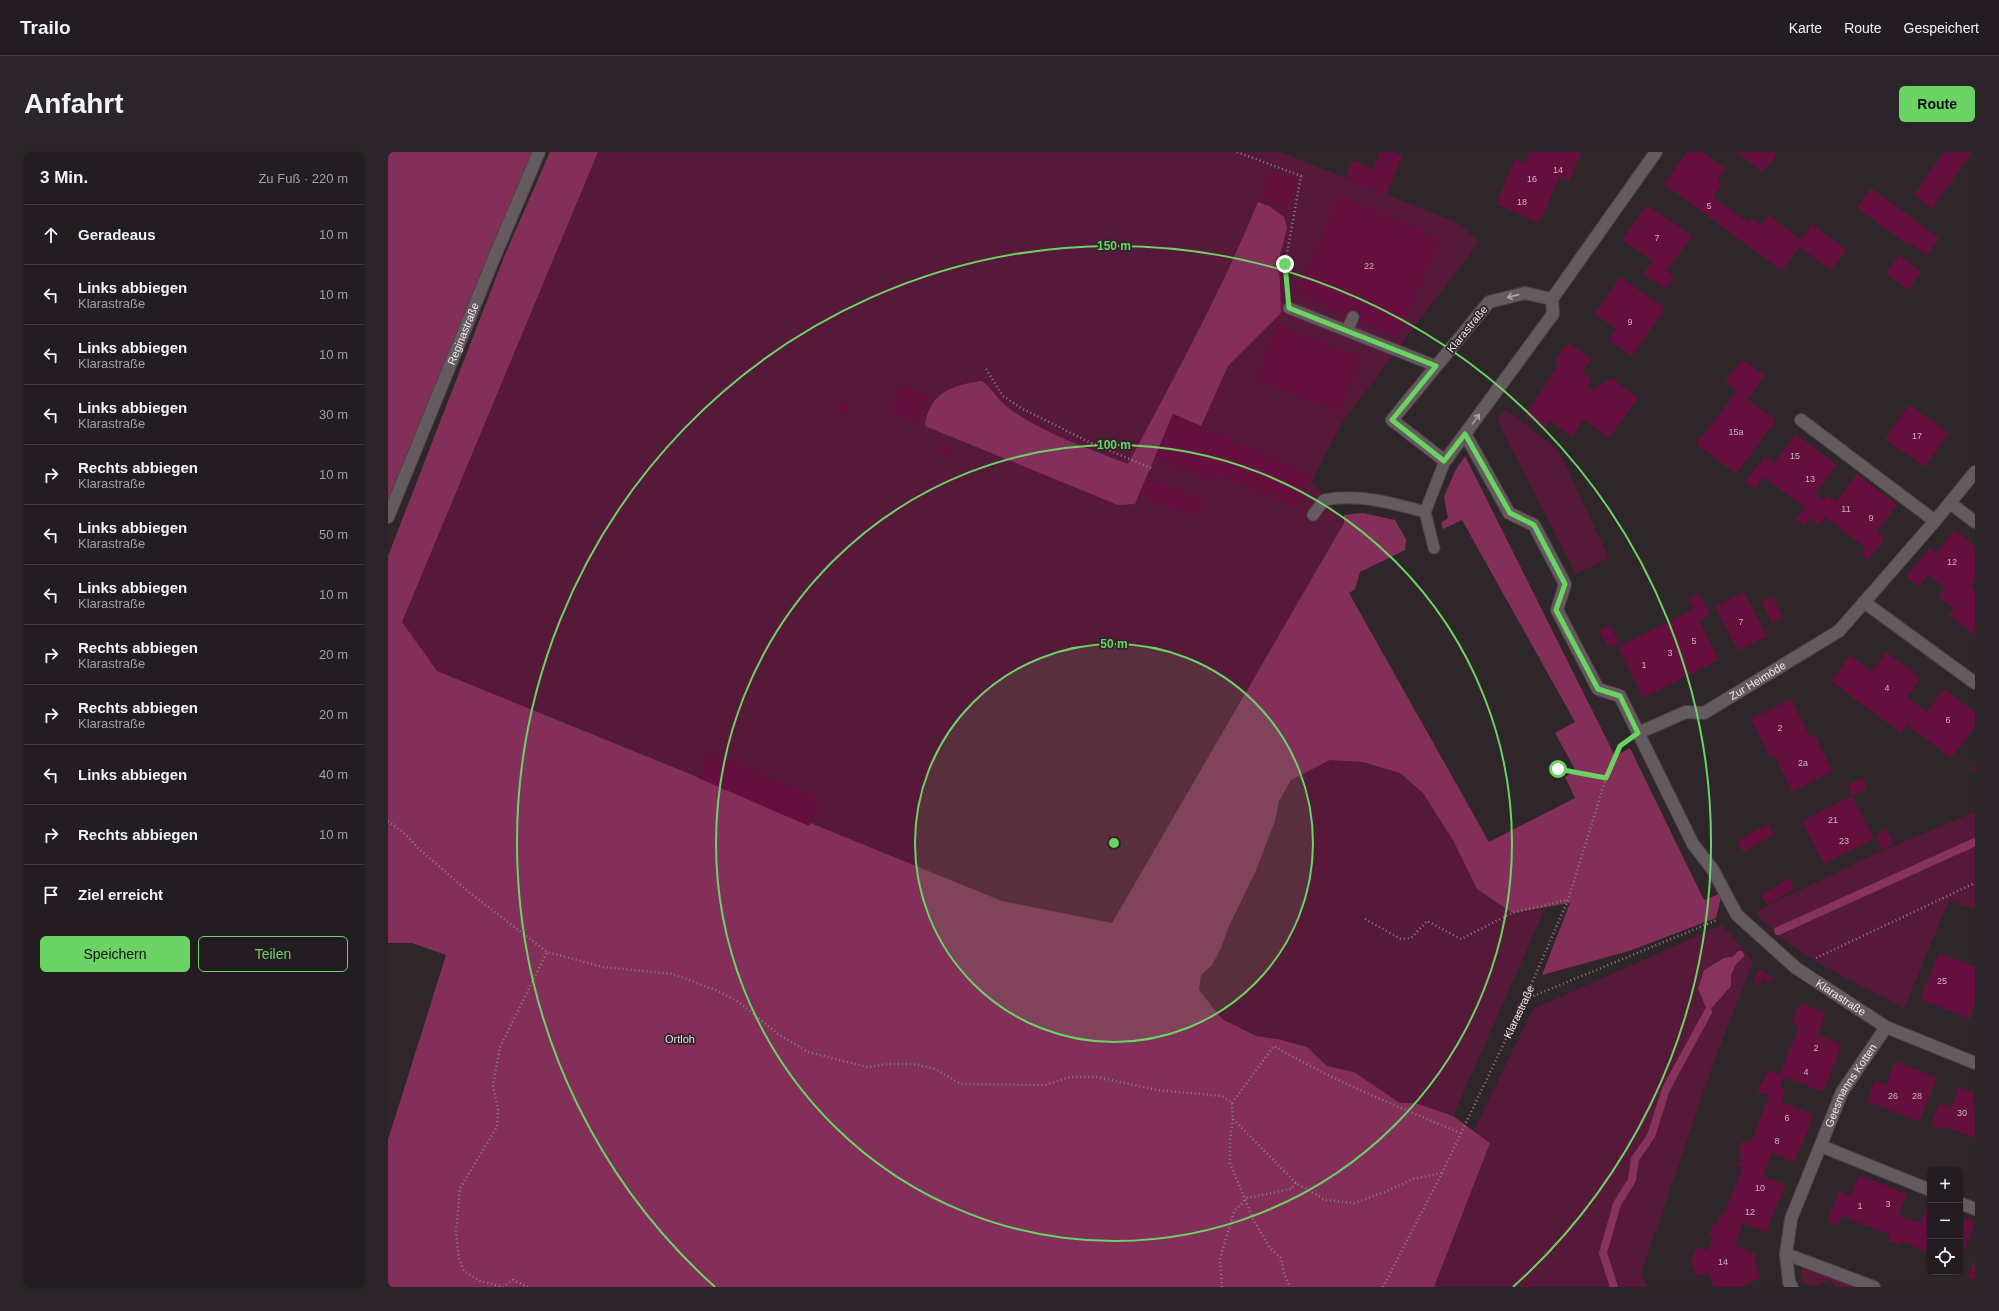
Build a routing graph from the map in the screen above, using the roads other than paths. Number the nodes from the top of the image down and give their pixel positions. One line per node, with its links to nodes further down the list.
1 (539, 152): 15 (street, Reginastraße)
2 (1656, 152): 3 (street)
3 (1552, 299): 7 (street, Klarastraße, one-way to 7); 9 (street, one-way to 3)
4 (1289, 308): 6 (lane)
5 (1353, 317): 6 (lane)
6 (1347, 331): 7 (lane)
7 (1436, 366): 10 (street, Klarastraße)
8 (1801, 420): 16 (street)
9 (1465, 434): 10 (street); 21 (street, Klarastraße)
10 (1444, 461): 13 (lane)
11 (1975, 472): 12 (street, Zur Heimöde)
12 (1950, 503): 16 (street, Zur Heimöde); 17 (street)
13 (1425, 512): 14 (lane); 18 (lane)
14 (1313, 515)
15 (388, 517)
16 (1935, 521): 19 (street, Zur Heimöde)
17 (1975, 522)
18 (1434, 548)
19 (1864, 602): 20 (street); 21 (street, Zur Heimöde)
20 (1975, 682)
21 (1638, 733): 22 (street, Klarastraße)
22 (1886, 1027): 23 (street, Klarastraße); 24 (street, Geesmanns Kotten)
23 (1975, 1062)
24 (1821, 1146): 25 (street); 28 (street, Geesmanns Kotten)
25 (1927, 1189)
26 (1962, 1203): 27 (street)
27 (1975, 1209)
28 (1786, 1254): 29 (street, Geesmanns Kotten); 30 (street)
29 (1792, 1287)
30 (1874, 1287)

